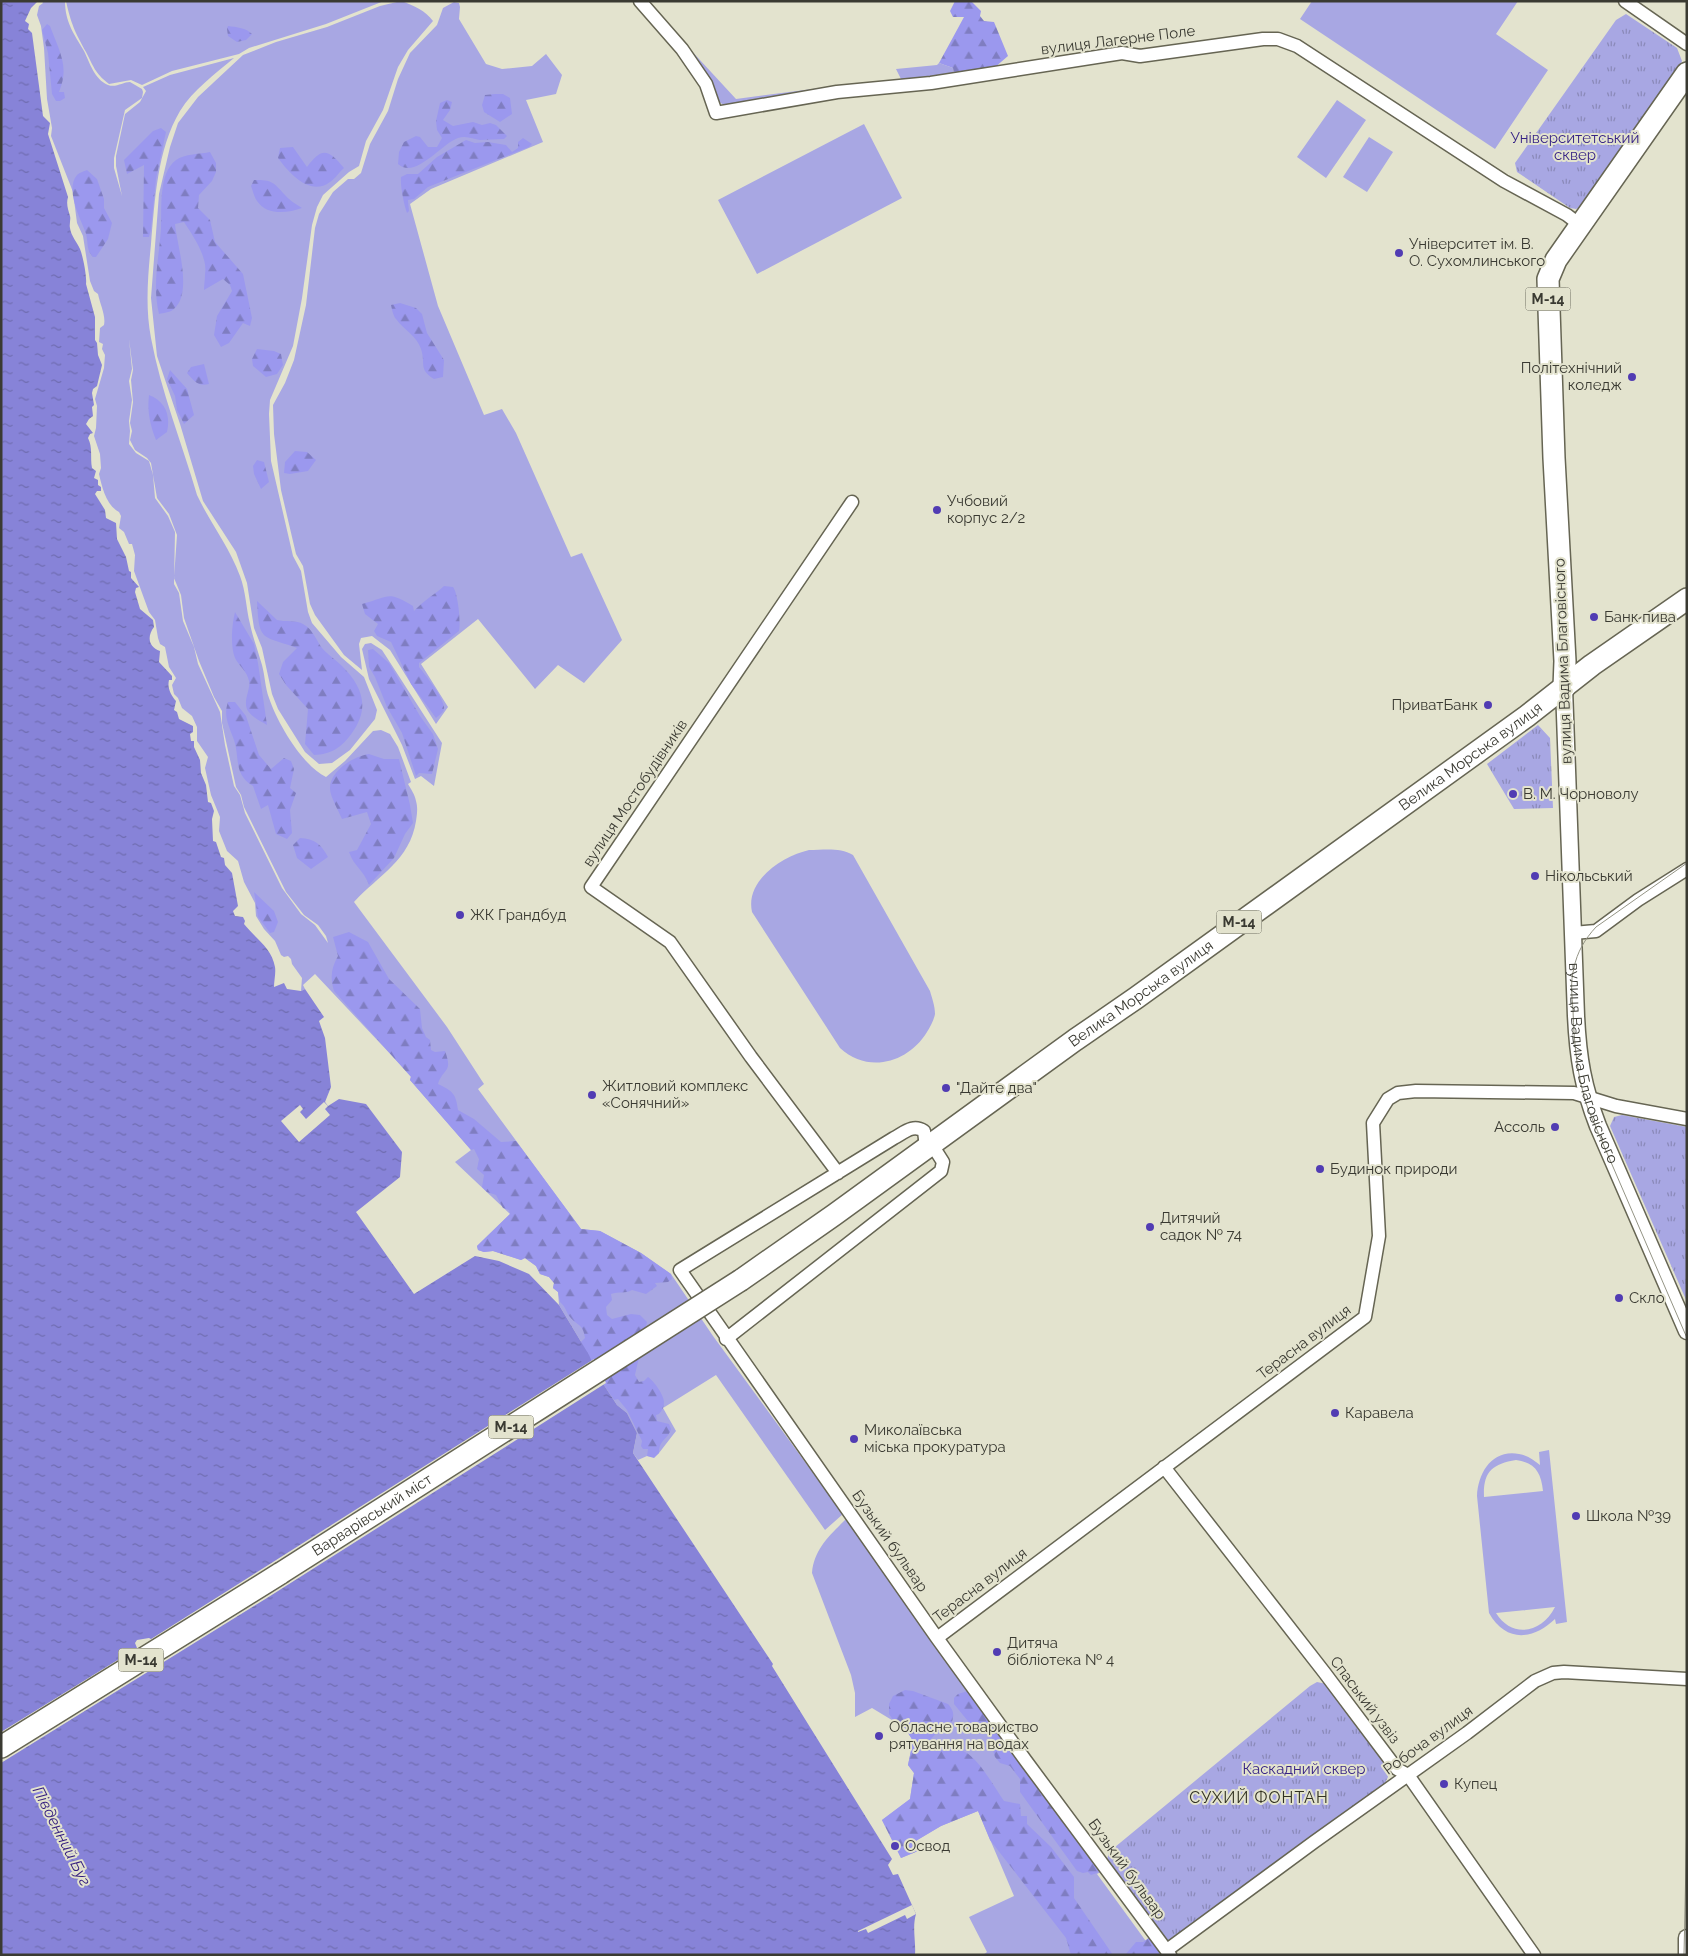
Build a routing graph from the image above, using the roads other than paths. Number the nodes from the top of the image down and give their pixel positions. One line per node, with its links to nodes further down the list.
1 (640, 1): 5 (street, вулиця Лагерне Поле)
2 (1625, 1): 3 (street)
3 (1687, 44)
4 (1687, 73): 5 (highway, вулиця Вадима Благовісного / М-14)
5 (1580, 225): 8 (highway, вулиця Вадима Благовісного / М-14)
6 (852, 502): 14 (street, вулиця Мостобудівників)
7 (1687, 599): 8 (highway, Велика Морська вулиця / М-14)
8 (1564, 688): 10 (street, вулиця Вадима Благовісного); 13 (highway, Велика Морська вулиця / М-14)
9 (1687, 869): 10 (street)
10 (1573, 932): 11 (street, вулиця Вадима Благовісного)
11 (1586, 1096): 12 (street, Терасна вулиця); 16 (street, вулиця Вадима Благовісного); 18 (street, Терасна вулиця)
12 (1687, 1119)
13 (926, 1147): 14 (street, Бузький бульвар); 15 (highway, Велика Морська вулиця / М-14); 17 (street, Бузький бульвар)
14 (838, 1173): 17 (street, Бузький бульвар)
15 (740, 1280): 21 (highway, Варварівський міст / М-14, bridge)
16 (1686, 1325)
17 (726, 1339): 19 (street, Бузький бульвар)
18 (1164, 1467): 19 (street, Терасна вулиця); 22 (street, Спаський узвіз)
19 (937, 1638): 24 (street, Бузький бульвар)
20 (1687, 1679): 22 (street, Робоча вулиця)
21 (1, 1747)
22 (1408, 1775): 24 (street, Робоча вулиця); 25 (street, Спаський узвіз)
23 (1687, 1938): 26 (street)
24 (1169, 1952)
25 (1534, 1955)
26 (1687, 1955)

